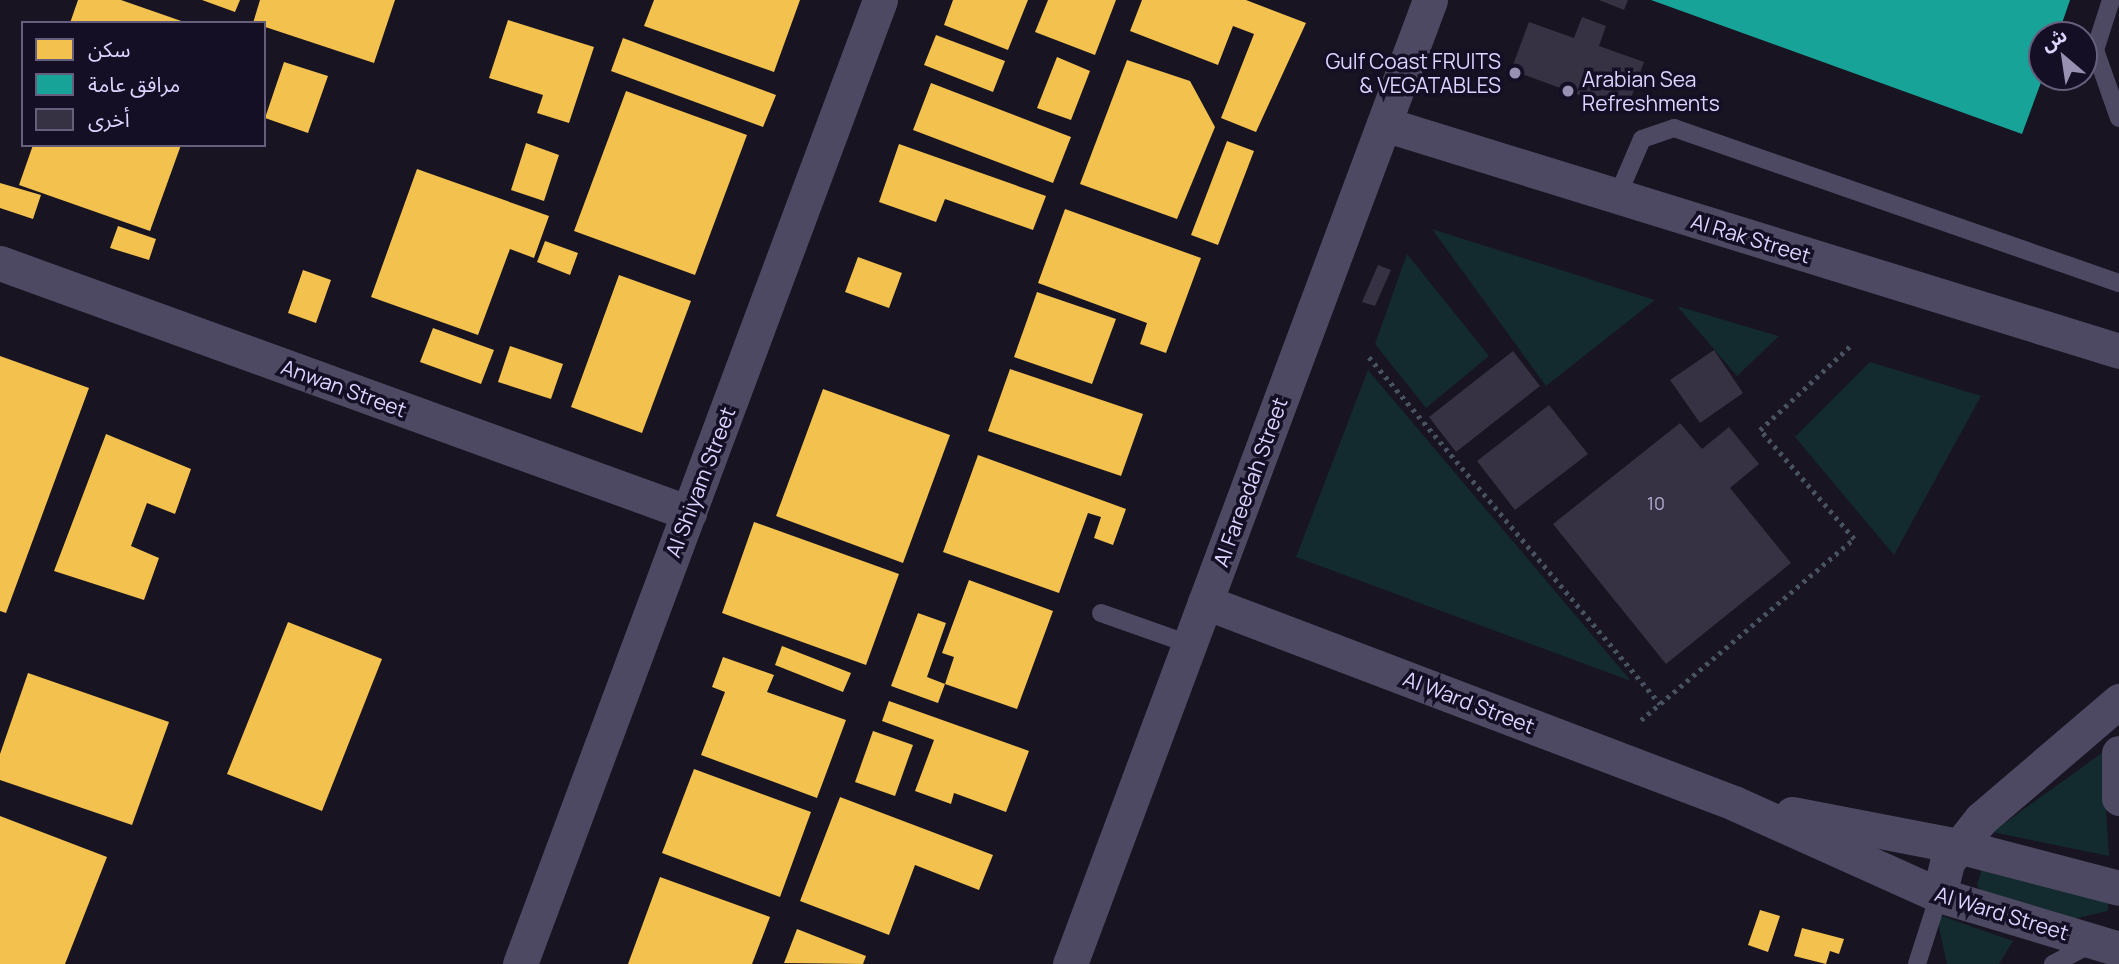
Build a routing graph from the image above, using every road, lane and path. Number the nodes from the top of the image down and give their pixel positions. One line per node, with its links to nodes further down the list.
1 (880, 0): 12 (street, Al Shiyam Street)
2 (1430, 0): 5 (street, Al Fareedah Street)
3 (2111, 0): 4 (lane)
4 (2119, 118)
5 (1384, 124): 6 (street, Al Rak Street); 13 (street, Al Fareedah Street)
6 (1617, 197): 8 (lane); 10 (street, Al Rak Street)
7 (0, 263): 12 (street, Anwan Street)
8 (2119, 283)
9 (1850, 346): 17 (path)
10 (2119, 351)
11 (1369, 357): 17 (path)
12 (689, 513): 26 (street, Al Shiyam Street)
13 (1205, 602): 15 (street, Al Fareedah Street); 21 (street, Al Ward Street)
14 (1101, 613): 15 (lane)
15 (1189, 644): 27 (street, Al Fareedah Street)
16 (2119, 701): 22 (street)
17 (1660, 704): 18 (path)
18 (1641, 720)
19 (2119, 753): 20 (street)
20 (2119, 798)
21 (1734, 803): 22 (street, Al Ward Street); 24 (street, Al Ward Street)
22 (1958, 846): 23 (street, Al Ward Street); 24 (street)
23 (2119, 888)
24 (1939, 895): 25 (street, Al Ward Street); 28 (lane)
25 (2111, 940): 29 (lane)
26 (520, 964)
27 (1070, 964)
28 (1917, 964)
29 (2053, 964)

